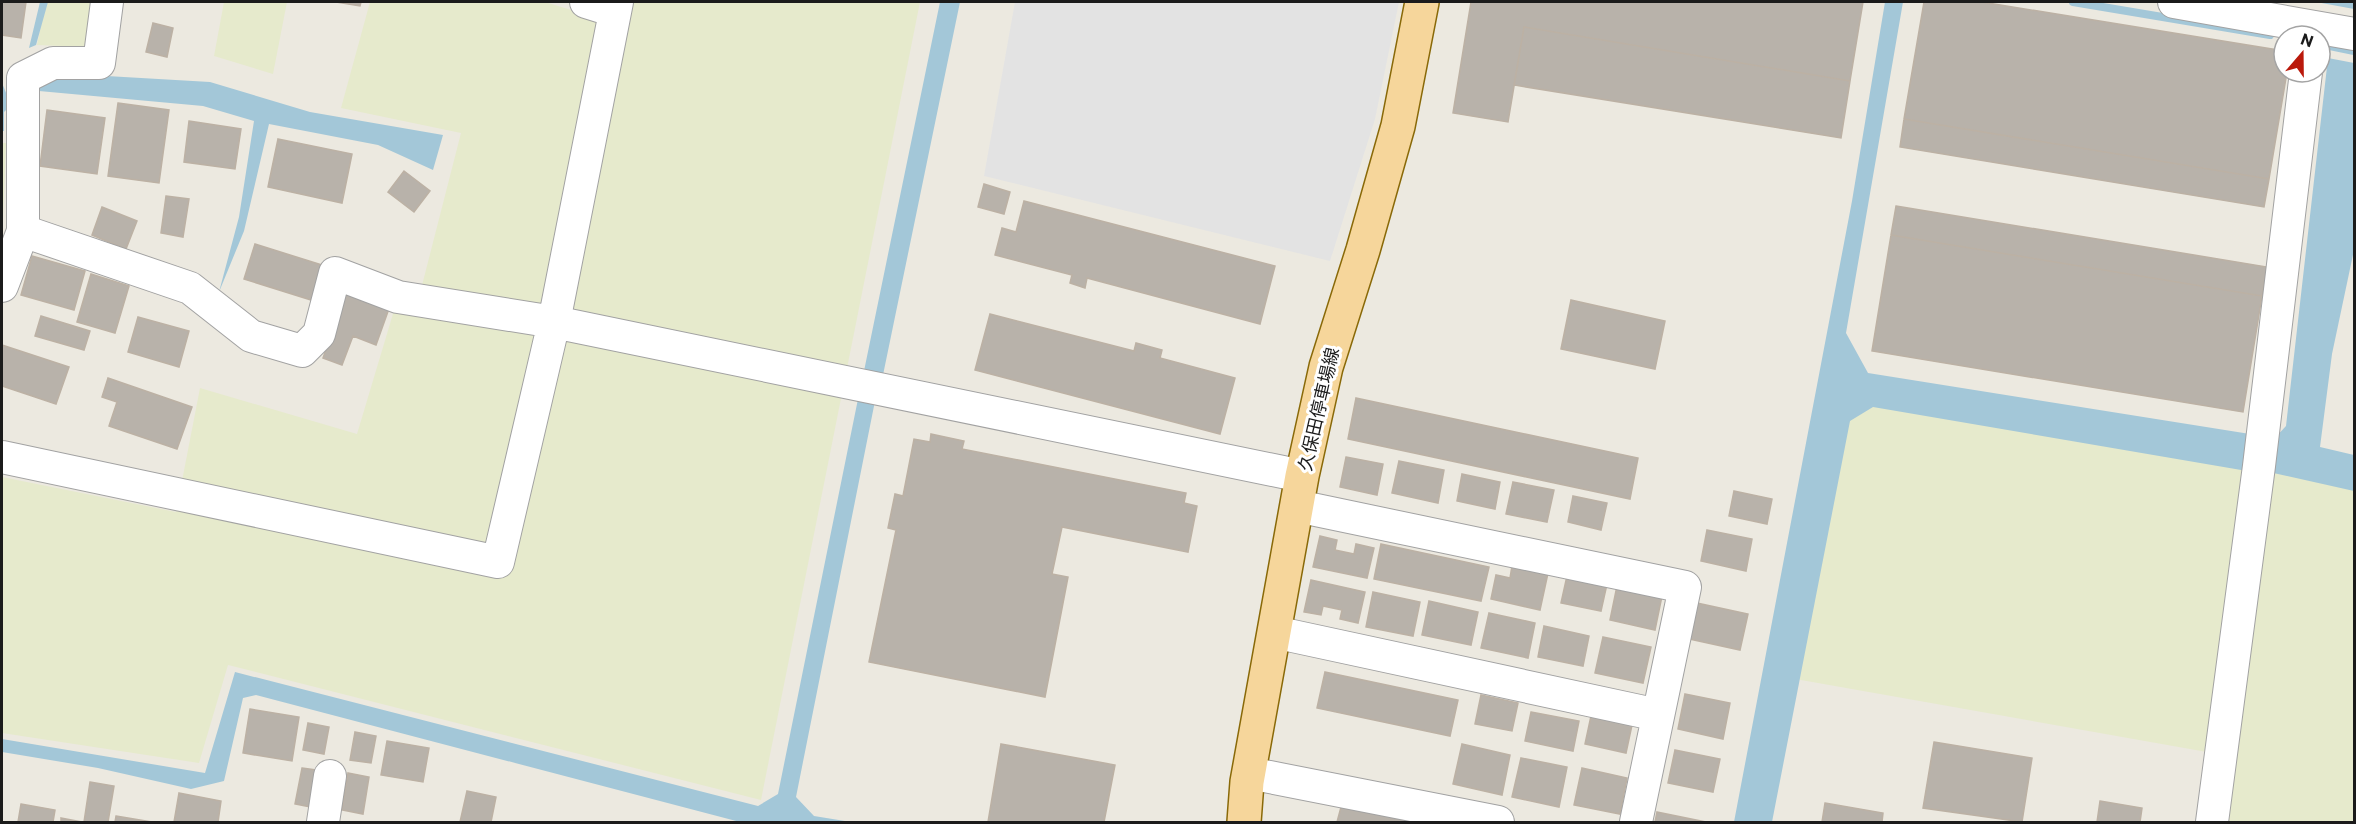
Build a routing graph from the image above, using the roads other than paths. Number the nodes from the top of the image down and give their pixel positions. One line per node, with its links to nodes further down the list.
1 (107, 2): 8 (street)
2 (586, 2): 3 (street)
3 (617, 2): 12 (street)
4 (1422, 2): 14 (main road, 久保田停車場線)
5 (2174, 2): 6 (street)
6 (2312, 18): 7 (street)
7 (2355, 34)
8 (16, 84): 10 (street)
9 (2305, 84): 23 (street)
10 (23, 231): 11 (street); 12 (street)
11 (2, 286)
12 (554, 322): 13 (street); 14 (street)
13 (2, 457)
14 (1299, 491): 15 (main road, 久保田停車場線); 16 (street)
15 (1274, 632): 16 (street); 17 (main road, 久保田停車場線)
16 (1658, 715): 22 (street)
17 (1249, 773): 20 (main road, 久保田停車場線); 21 (street)
18 (330, 776): 19 (street)
19 (323, 822)
20 (1244, 822)
21 (1498, 822)
22 (1636, 822)
23 (2212, 822)

